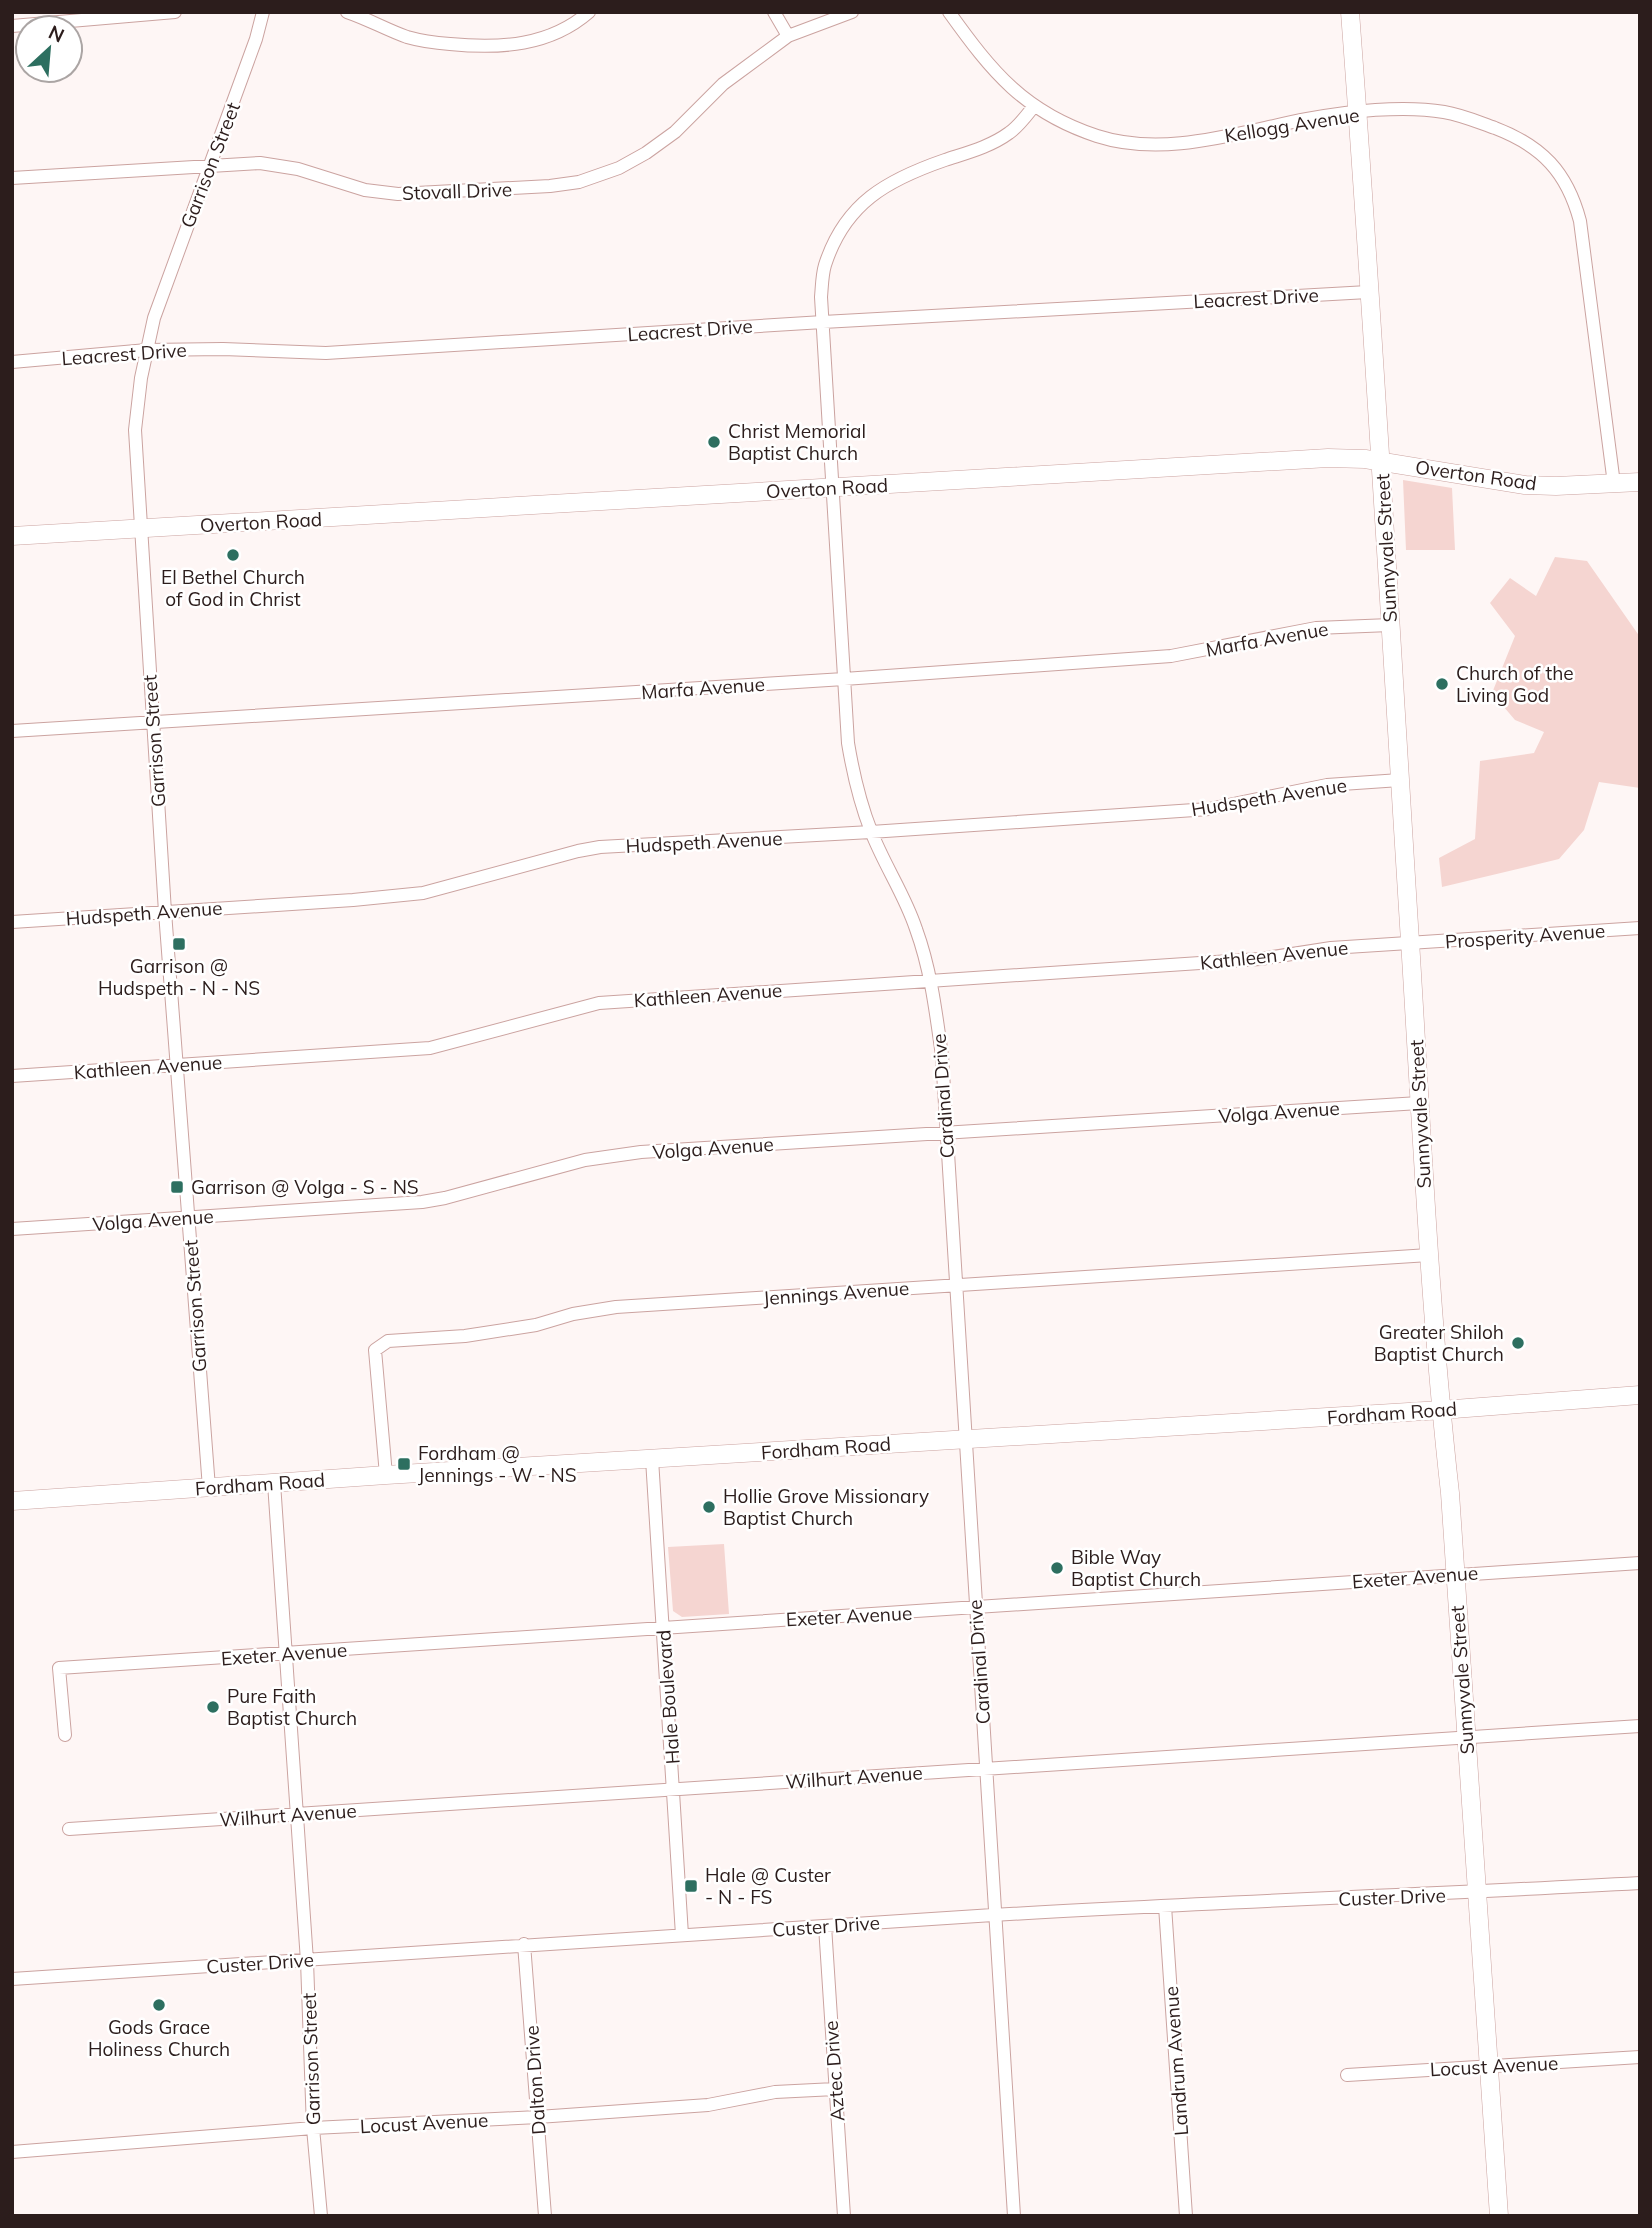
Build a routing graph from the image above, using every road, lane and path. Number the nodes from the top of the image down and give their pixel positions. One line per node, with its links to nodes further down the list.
1 (175, 12): 9 (street)
2 (263, 12): 13 (street, Garrison Street)
3 (347, 12): 4 (street)
4 (589, 12)
5 (774, 12): 10 (street)
6 (852, 12): 10 (street, Stovall Drive)
7 (949, 12): 11 (street, Kellogg Avenue)
8 (1350, 12): 12 (street, Sunnyvale Street)
9 (12, 26)
10 (788, 36): 13 (street, Stovall Drive)
11 (1034, 106): 12 (street, Kellogg Avenue); 16 (street, Cardinal Drive)
12 (1358, 113): 15 (street, Sunnyvale Street); 21 (street, Kellogg Avenue)
13 (210, 165): 14 (street, Stovall Drive); 17 (street, Garrison Street)
14 (12, 178)
15 (1368, 292): 16 (street, Leacrest Drive); 19 (street, Sunnyvale Street)
16 (823, 322): 17 (street, Leacrest Drive); 22 (street, Cardinal Drive)
17 (147, 350): 18 (street, Leacrest Drive); 23 (street, Garrison Street)
18 (12, 362)
19 (1382, 462): 21 (street, Overton Road); 22 (street, Overton Road); 25 (street, Sunnyvale Street)
20 (1640, 482): 21 (street, Overton Road)
21 (1614, 484)
22 (832, 487): 23 (street, Overton Road); 26 (street, Cardinal Drive)
23 (140, 529): 24 (street, Overton Road); 27 (street, Garrison Street)
24 (12, 536)
25 (1390, 625): 26 (street, Marfa Avenue); 29 (street, Sunnyvale Street)
26 (844, 679): 27 (street, Marfa Avenue); 30 (street, Cardinal Drive)
27 (153, 723): 28 (street, Marfa Avenue); 31 (street, Garrison Street)
28 (12, 731)
29 (1400, 780): 30 (street, Hudspeth Avenue); 34 (street, Sunnyvale Street)
30 (872, 832): 31 (street, Hudspeth Avenue); 35 (street, Cardinal Drive)
31 (165, 912): 32 (street, Hudspeth Avenue); 36 (street, Garrison Street)
32 (12, 922)
33 (1640, 928): 34 (street, Prosperity Avenue)
34 (1410, 943): 35 (street, Kathleen Avenue); 38 (street, Sunnyvale Street)
35 (930, 980): 36 (street, Kathleen Avenue); 39 (street, Cardinal Drive)
36 (177, 1065): 37 (street, Kathleen Avenue); 40 (street, Garrison Street)
37 (12, 1076)
38 (1419, 1103): 39 (street, Volga Avenue); 42 (street, Sunnyvale Street)
39 (946, 1133): 40 (street, Volga Avenue); 43 (street, Cardinal Drive)
40 (188, 1217): 41 (street, Volga Avenue); 50 (street, Garrison Street)
41 (12, 1229)
42 (1429, 1255): 43 (street, Jennings Avenue); 45 (street, Sunnyvale Street)
43 (956, 1285): 46 (street, Cardinal Drive); 48 (street, Jennings Avenue)
44 (1640, 1395): 45 (street, Fordham Road)
45 (1441, 1410): 46 (street, Fordham Road); 53 (street, Sunnyvale Street)
46 (965, 1439): 47 (street, Fordham Road); 54 (street, Cardinal Drive)
47 (652, 1459): 48 (street, Fordham Road); 55 (street, Hale Boulevard)
48 (386, 1475): 49 (street, Fordham Road)
49 (274, 1483): 50 (street, Fordham Road); 56 (street, Garrison Street)
50 (209, 1488): 51 (street, Fordham Road)
51 (12, 1500)
52 (1640, 1563): 53 (street, Exeter Avenue)
53 (1455, 1574): 54 (street, Exeter Avenue); 59 (street, Sunnyvale Street)
54 (976, 1608): 55 (street, Exeter Avenue); 60 (street, Cardinal Drive)
55 (663, 1627): 56 (street, Exeter Avenue); 61 (street, Hale Boulevard)
56 (287, 1654): 58 (street, Exeter Avenue); 62 (street, Garrison Street)
57 (1640, 1726): 59 (street, Wilhurt Avenue)
58 (65, 1735)
59 (1466, 1736): 60 (street, Wilhurt Avenue); 65 (street, Sunnyvale Street)
60 (986, 1769): 61 (street, Wilhurt Avenue); 67 (street, Cardinal Drive)
61 (674, 1788): 62 (street, Wilhurt Avenue); 69 (street, Hale Boulevard)
62 (297, 1814): 63 (street, Wilhurt Avenue); 71 (street, Garrison Street)
63 (69, 1829)
64 (1640, 1883): 65 (street, Custer Drive)
65 (1476, 1892): 66 (street, Custer Drive); 74 (street, Sunnyvale Street)
66 (1166, 1906): 67 (street, Custer Drive); 84 (street, Landrum Avenue)
67 (995, 1915): 68 (street, Custer Drive); 83 (street, Cardinal Drive)
68 (825, 1926): 69 (street, Custer Drive); 76 (street, Aztec Drive)
69 (682, 1935): 70 (street, Custer Drive)
70 (524, 1944): 71 (street, Custer Drive); 77 (street, Dalton Drive)
71 (307, 1961): 72 (street, Custer Drive); 78 (street, Garrison Street)
72 (12, 1979)
73 (1640, 2057): 74 (street, Locust Avenue)
74 (1489, 2067): 75 (street, Locust Avenue); 85 (street, Sunnyvale Street)
75 (1348, 2075)
76 (835, 2089): 77 (street, Locust Avenue); 82 (street, Aztec Drive)
77 (538, 2117): 78 (street, Locust Avenue); 81 (street, Dalton Drive)
78 (313, 2128): 79 (street, Locust Avenue); 80 (street, Garrison Street)
79 (12, 2152)
80 (321, 2216)
81 (545, 2216)
82 (844, 2216)
83 (1014, 2216)
84 (1186, 2216)
85 (1499, 2216)

